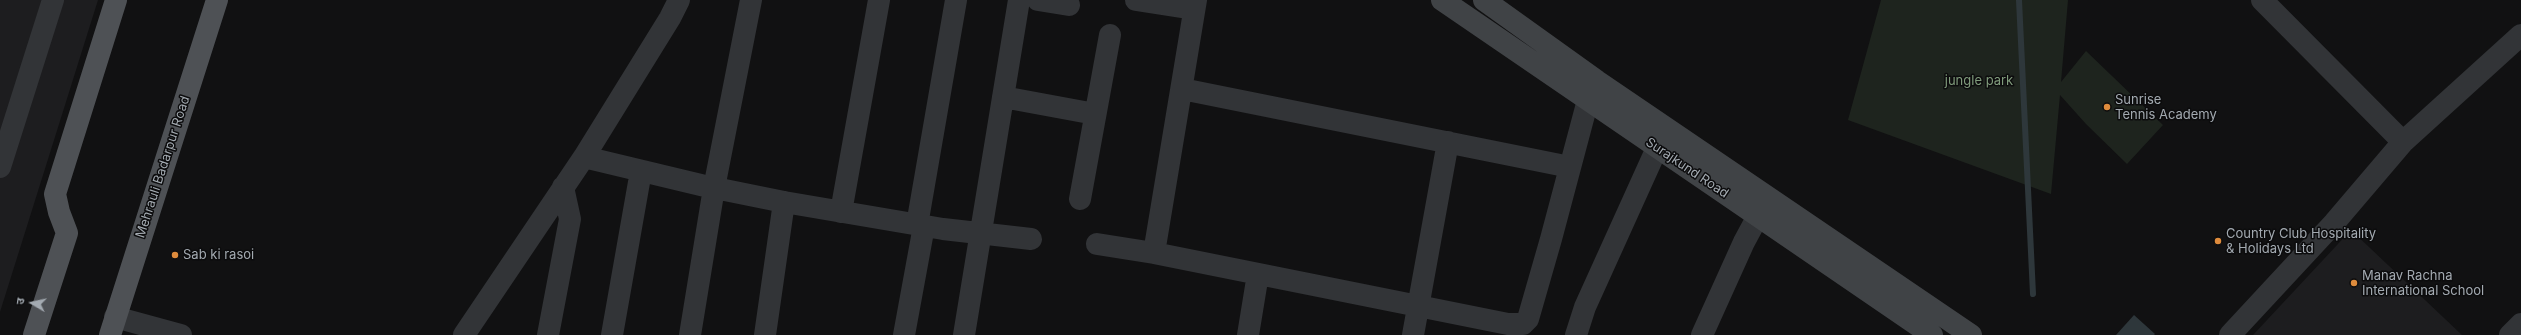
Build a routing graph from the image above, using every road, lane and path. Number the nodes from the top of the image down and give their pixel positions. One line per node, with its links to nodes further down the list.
1 (53, 0): 26 (street)
2 (116, 0): 45 (main road)
3 (218, 0): 43 (main road, Mehrauli Badarpur Road)
4 (679, 0): 25 (street)
5 (751, 0): 30 (street)
6 (879, 0): 33 (street)
7 (956, 0): 35 (street)
8 (1020, 0): 19 (street)
9 (1038, 0): 14 (street)
10 (1136, 0): 15 (street)
11 (1442, 0): 20 (main road, Surajkund Road)
12 (1484, 0): 59 (main road, Surajkund Road)
13 (2262, 0): 23 (street)
14 (1069, 5)
15 (1195, 5): 18 (street)
16 (1110, 35): 21 (street)
17 (2521, 35): 23 (street)
18 (1182, 89): 22 (street); 39 (street)
19 (1003, 97): 21 (street); 36 (street)
20 (1588, 100): 24 (main road, Surajkund Road); 27 (street)
21 (1095, 114): 31 (street)
22 (1448, 142): 27 (street); 41 (street)
23 (2403, 142): 60 (street)
24 (1657, 148): 34 (main road, Surajkund Road); 56 (street)
25 (584, 157): 28 (street); 29 (street)
26 (0, 167)
27 (1570, 167): 44 (street)
28 (641, 171): 30 (street); 49 (street)
29 (563, 188): 47 (street); 48 (street)
30 (714, 188): 32 (street); 50 (street)
31 (1080, 199)
32 (784, 202): 33 (street); 51 (street)
33 (841, 212): 35 (street)
34 (1758, 216): 57 (street); 58 (main road, Surajkund Road)
35 (921, 225): 36 (street); 52 (street)
36 (980, 233): 37 (street); 53 (street)
37 (1031, 239)
38 (1097, 244): 39 (street)
39 (1154, 253): 40 (street)
40 (1258, 274): 41 (street); 54 (street)
41 (1418, 306): 44 (street); 55 (street)
42 (2521, 324): 61 (street)
43 (112, 326): 46 (street)
44 (1516, 330)
45 (34, 335)
46 (181, 335)
47 (464, 335)
48 (548, 335)
49 (612, 335)
50 (690, 335)
51 (765, 335)
52 (904, 335)
53 (964, 335)
54 (1248, 335)
55 (1413, 335)
56 (1576, 335)
57 (1702, 335)
58 (1931, 335)
59 (1971, 335)
60 (2230, 335)
61 (2510, 335)

